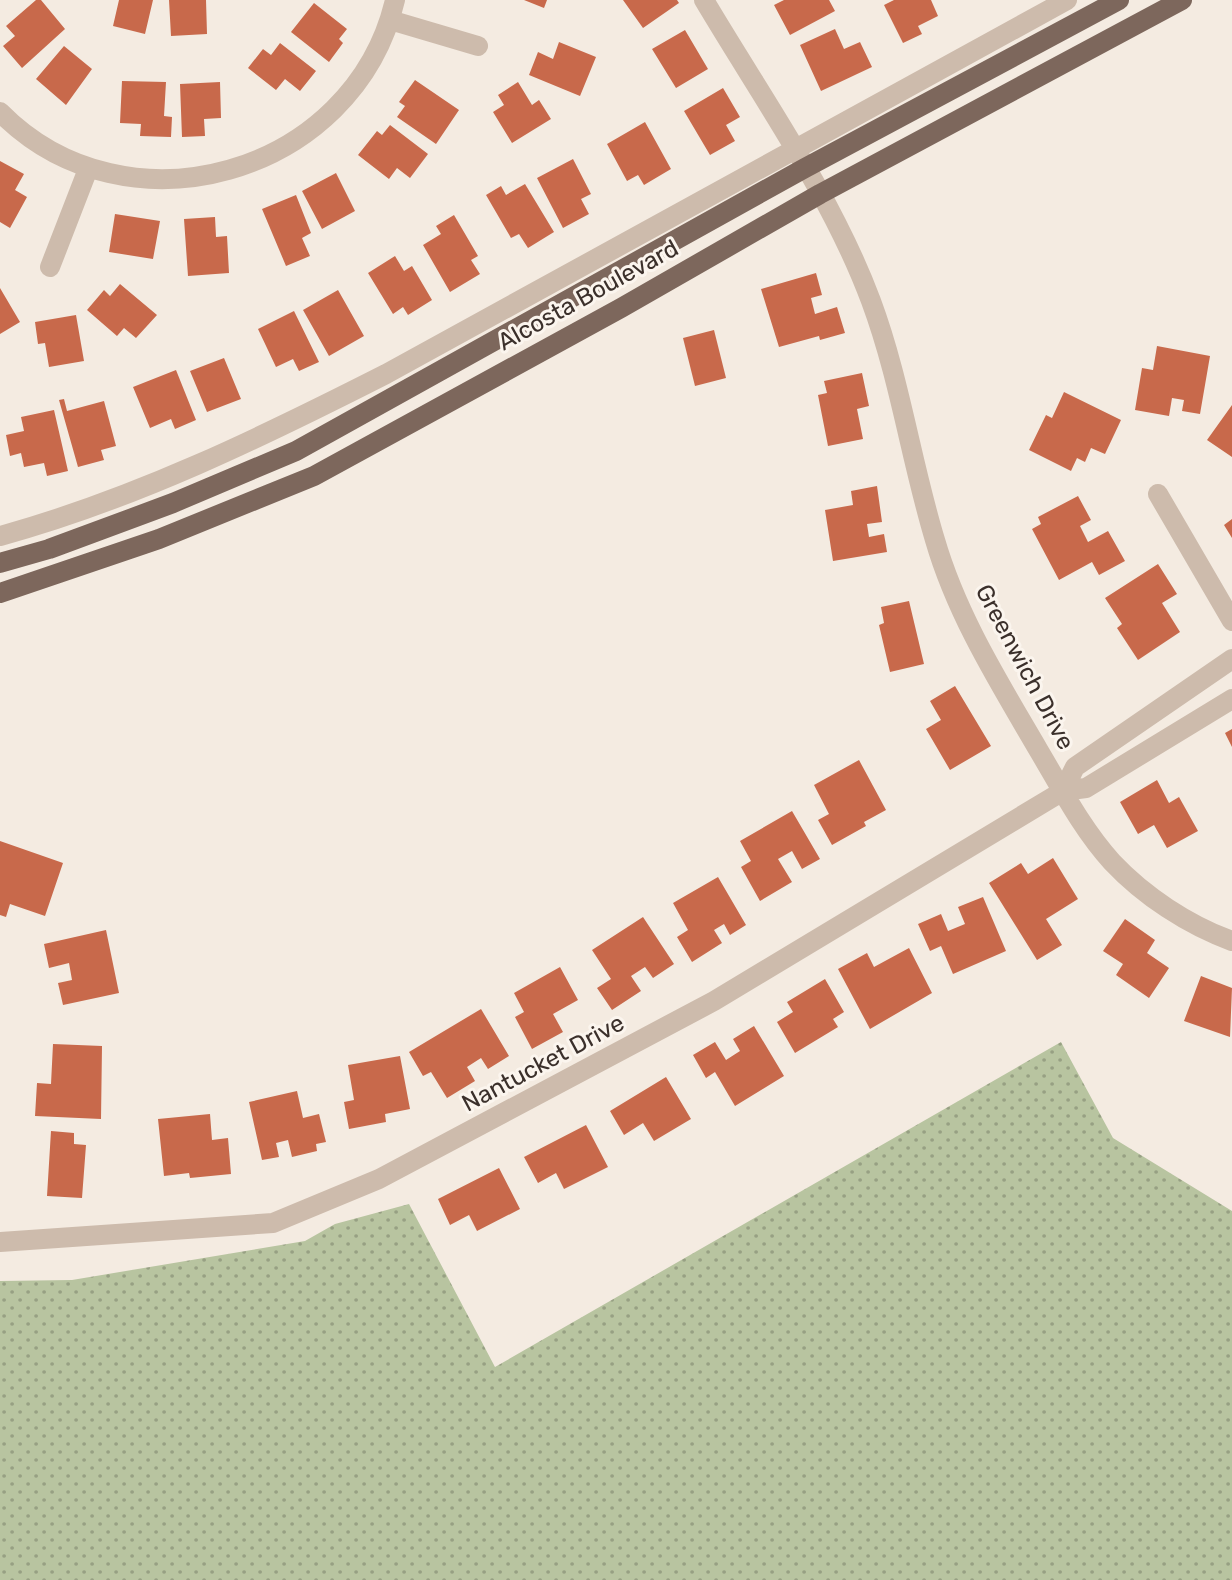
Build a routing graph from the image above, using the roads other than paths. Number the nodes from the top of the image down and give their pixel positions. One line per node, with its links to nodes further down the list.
1 (704, 0): 8 (street, Greenwich Drive)
2 (1067, 0): 8 (street, Alcosta Boulevard)
3 (1119, 0): 9 (main road, Alcosta Boulevard)
4 (1182, 0): 11 (main road, Alcosta Boulevard)
5 (392, 10): 6 (street); 10 (street)
6 (478, 46)
7 (0, 112): 10 (street)
8 (794, 150): 9 (street, Greenwich Drive); 14 (street, Alcosta Boulevard)
9 (805, 168): 11 (street, Greenwich Drive); 15 (main road, Alcosta Boulevard)
10 (88, 169): 12 (street)
11 (820, 194): 16 (main road, Alcosta Boulevard); 20 (street, Greenwich Drive)
12 (50, 267)
13 (1158, 494): 17 (street)
14 (0, 536)
15 (0, 563)
16 (0, 593)
17 (1232, 621)
18 (1232, 659): 20 (street, Nantucket Drive)
19 (1232, 699): 20 (street, Nantucket Drive)
20 (1063, 791): 21 (street, Greenwich Drive); 22 (street, Nantucket Drive)
21 (1232, 941)
22 (0, 1242)

